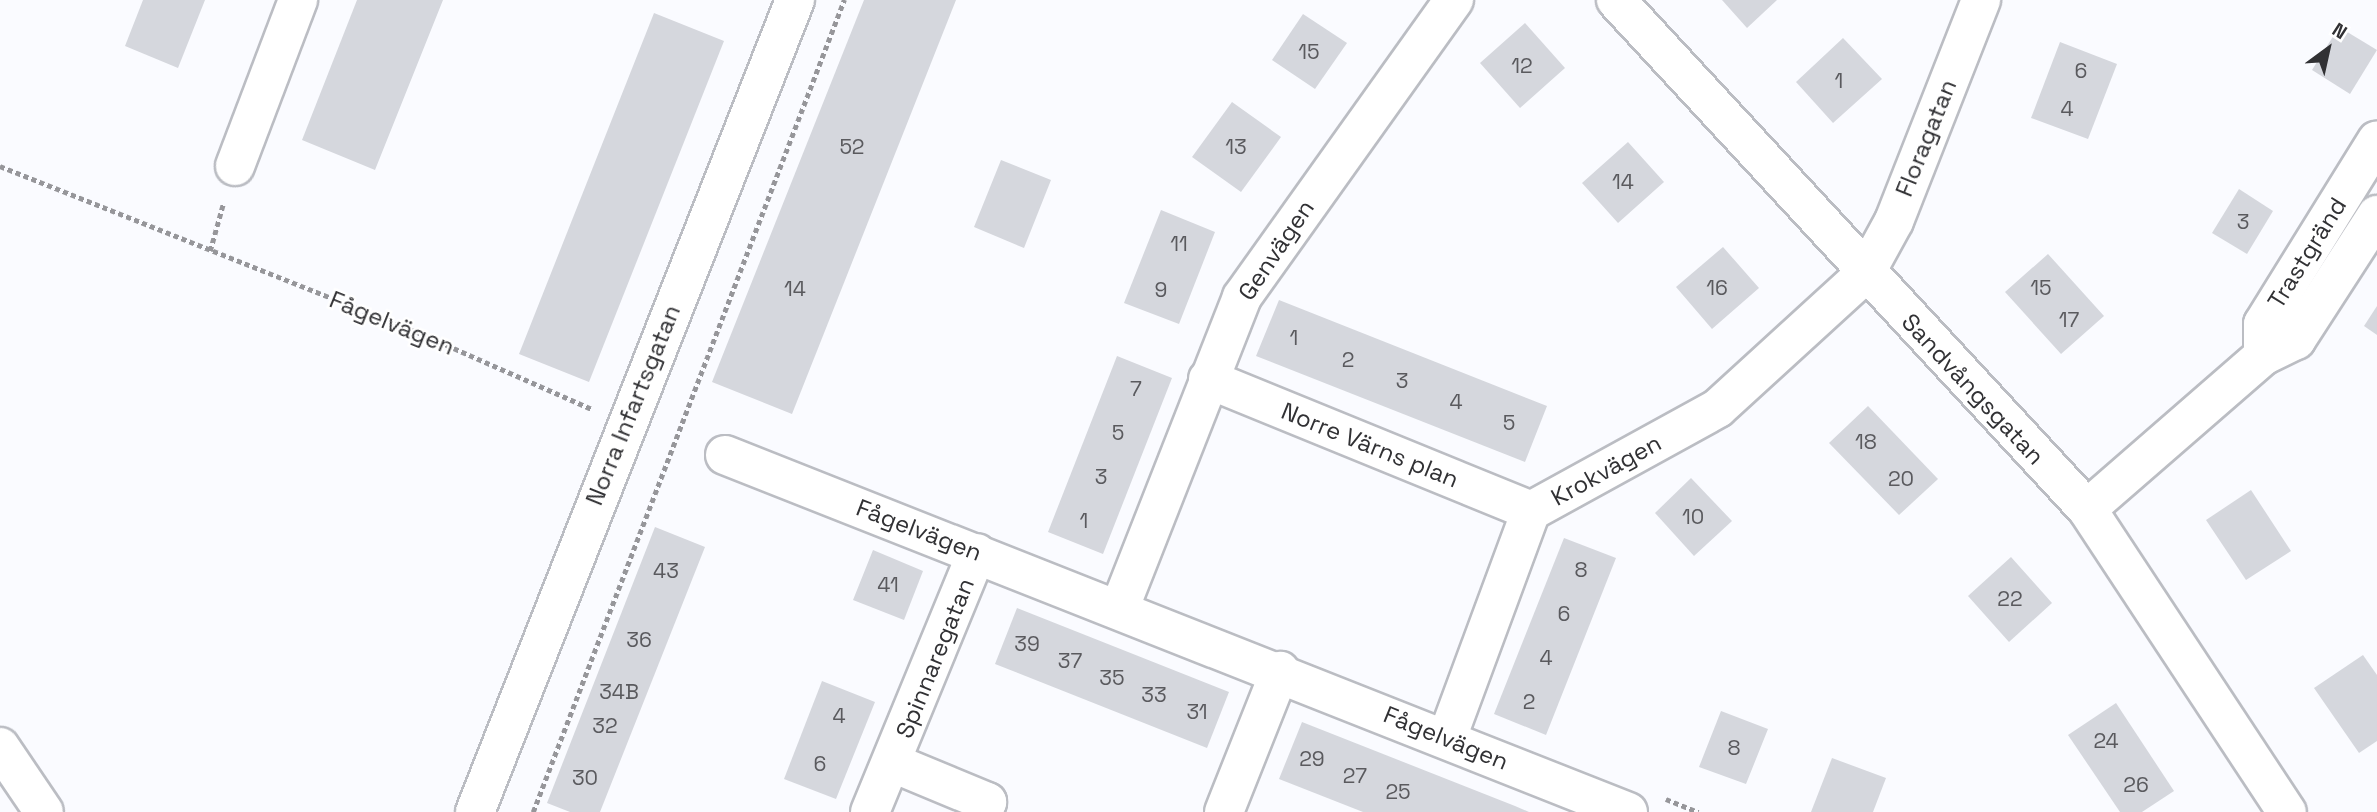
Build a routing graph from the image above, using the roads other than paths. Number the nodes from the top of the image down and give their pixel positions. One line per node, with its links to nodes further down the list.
1 (298, 0): 7 (street)
2 (795, 0): 22 (street, Norra Infartsgatan)
3 (1454, 0): 11 (street, Genvägen)
4 (1616, 0): 9 (street, Sandvångsgatan)
5 (1981, 0): 9 (street, Floragatan)
6 (2377, 140): 10 (street, Trastgränd)
7 (234, 166)
8 (2377, 215): 10 (street, Trastgränd)
9 (1866, 274): 13 (street, Sandvångsgatan); 14 (street, Krokvägen)
10 (2263, 356): 13 (street)
11 (1208, 379): 14 (street, Norre Värns plan); 16 (street, Genvägen)
12 (725, 455): 15 (street, Fågelvägen)
13 (2087, 509): 27 (street, Sandvångsgatan)
14 (1531, 511): 18 (street, Krokvägen)
15 (977, 553): 16 (street, Fågelvägen); 20 (street, Spinnaregatan)
16 (1120, 607): 17 (street, Fågelvägen)
17 (1280, 671): 18 (street, Fågelvägen); 25 (street)
18 (1447, 738): 26 (street, Fågelvägen)
19 (0, 747): 21 (street)
20 (893, 763): 23 (street, Spinnaregatan); 24 (street, Spinnaregatan)
21 (44, 812)
22 (475, 812)
23 (870, 812)
24 (983, 812)
25 (1224, 812)
26 (1628, 812)
27 (2287, 812)

